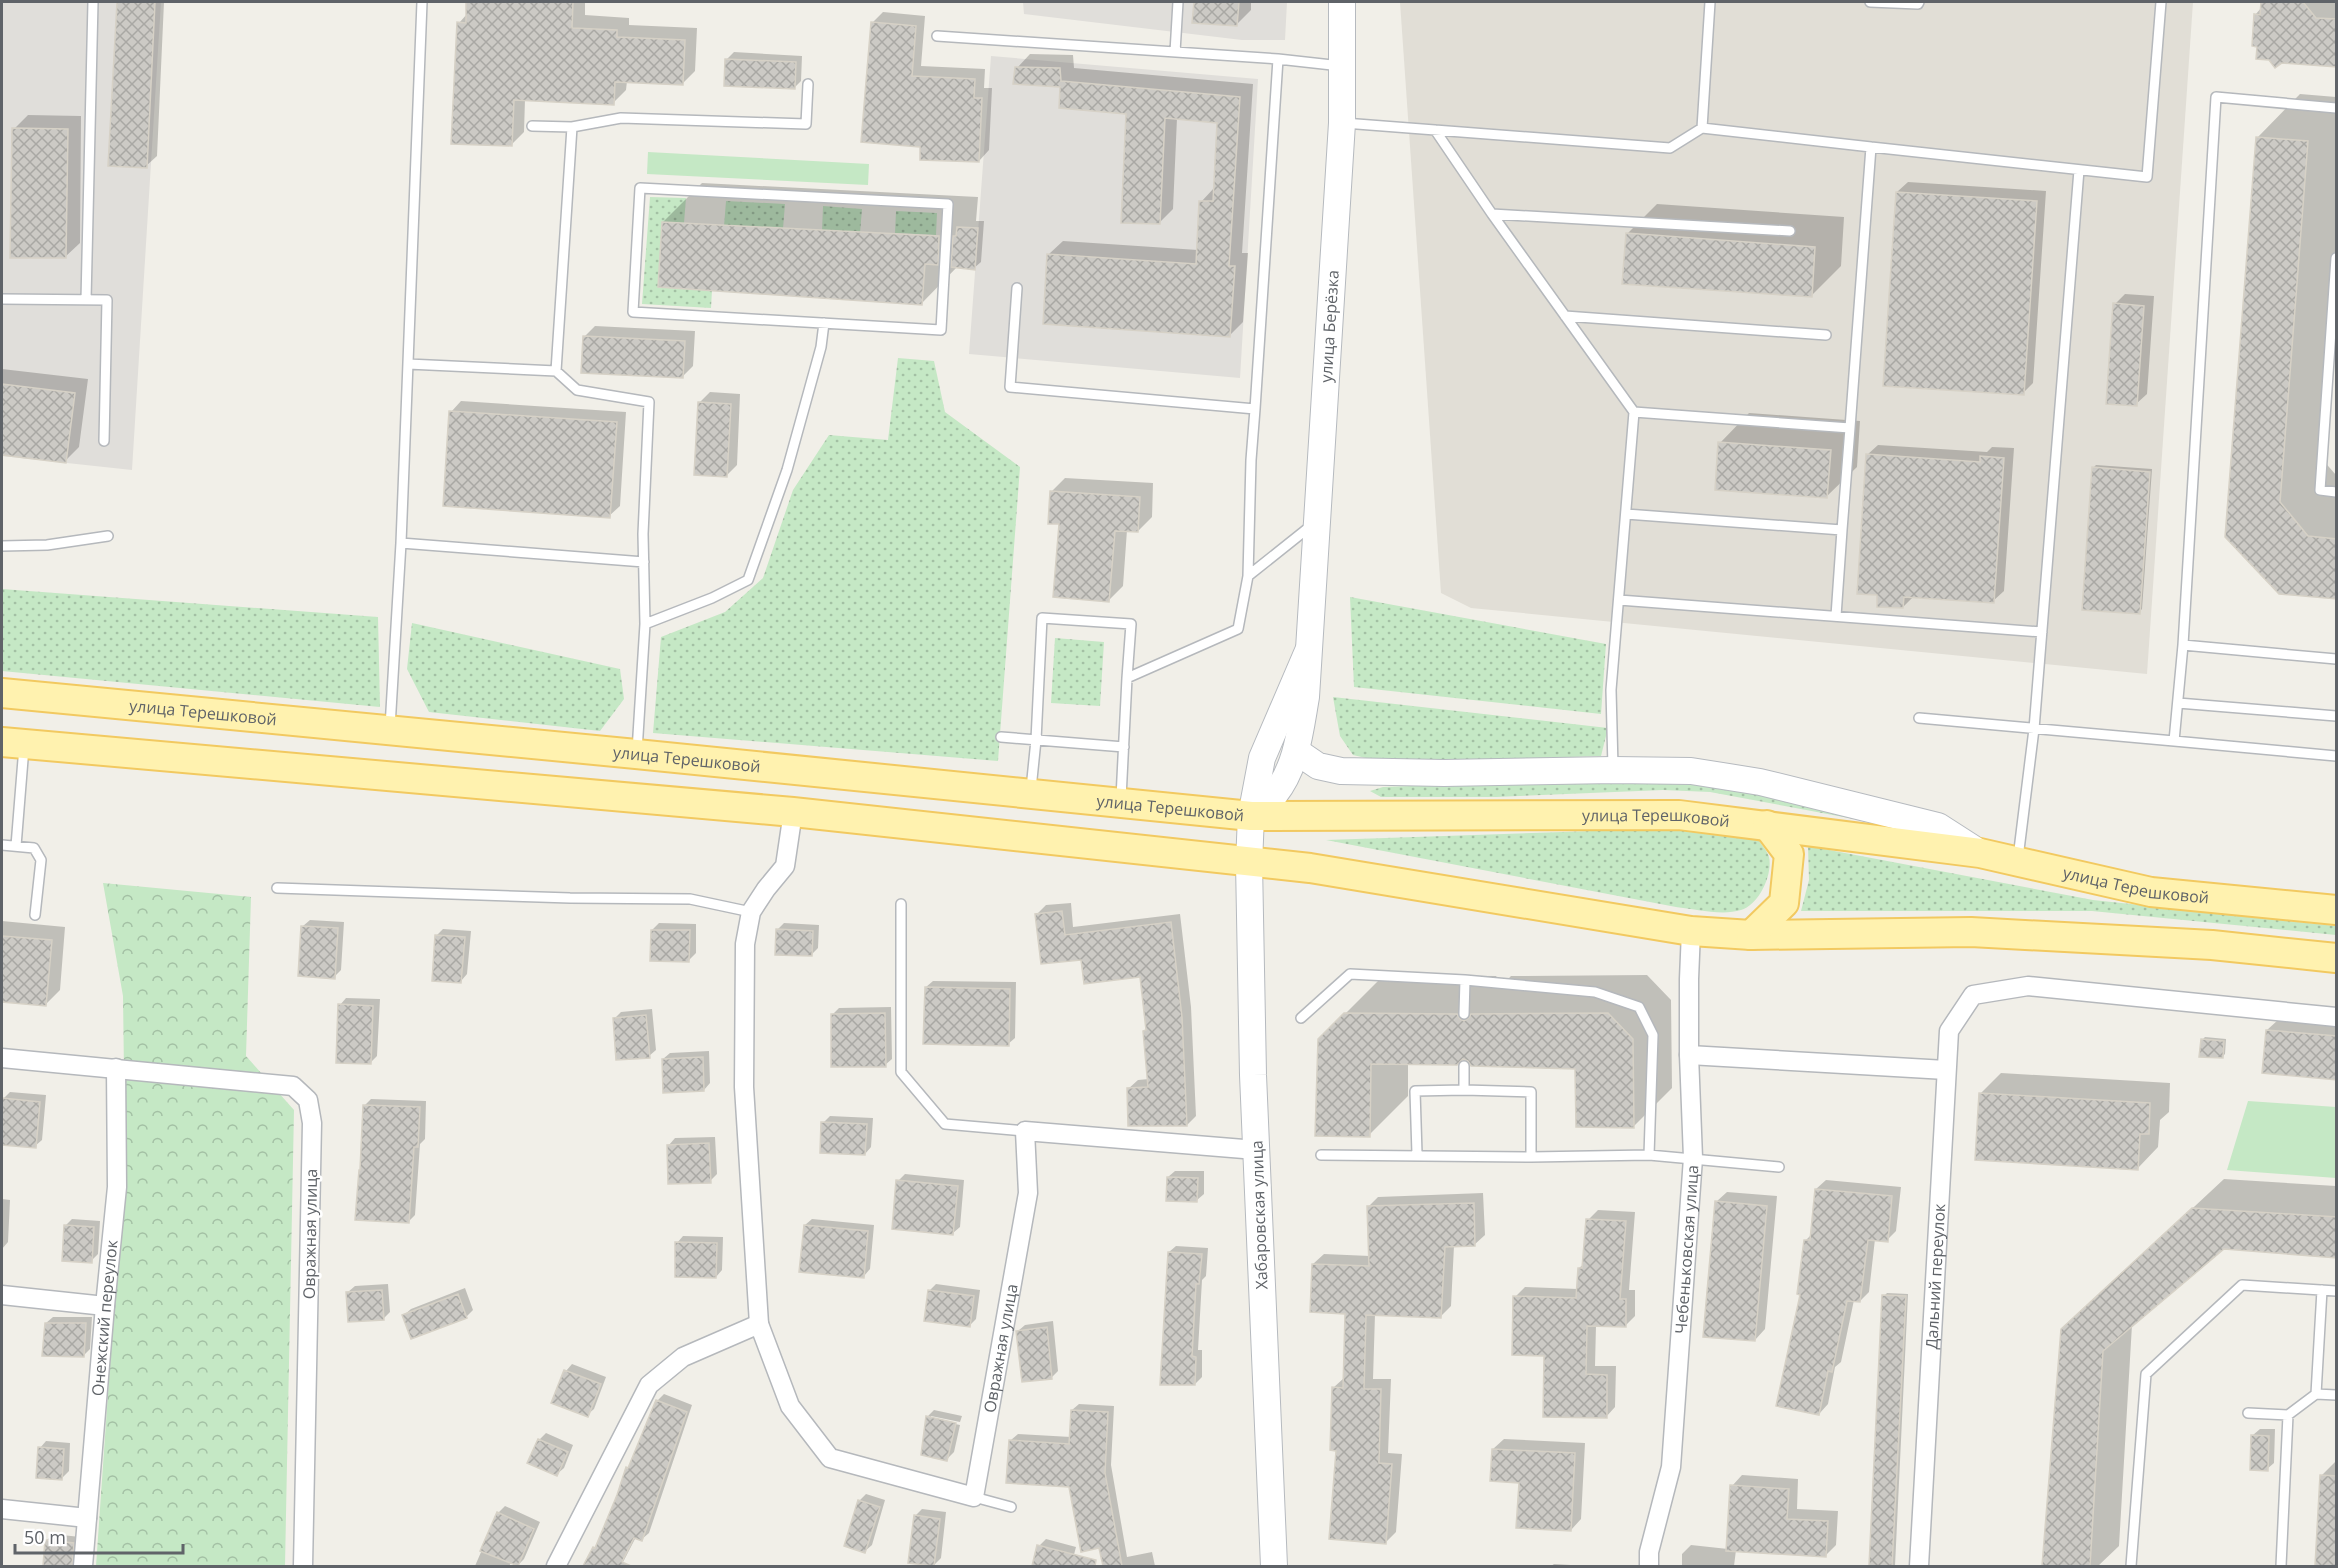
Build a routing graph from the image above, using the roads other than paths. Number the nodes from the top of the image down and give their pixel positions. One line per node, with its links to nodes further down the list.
1 (93, 2): 27 (lane)
2 (422, 2): 31 (lane)
3 (1178, 2): 10 (lane)
4 (1342, 2): 12 (main road, улица Берёзка)
5 (1710, 2): 18 (lane)
6 (1870, 2): 7 (lane)
7 (1919, 2)
8 (2161, 2): 21 (lane)
9 (936, 36): 10 (lane)
10 (1175, 52): 11 (lane)
11 (1278, 59): 12 (lane); 33 (lane)
12 (1343, 66): 15 (main road, улица Берёзка)
13 (808, 84): 17 (lane)
14 (2337, 108): 50 (lane)
15 (1342, 123): 19 (lane); 39 (main road, улица Берёзка)
16 (532, 126): 17 (lane)
17 (572, 128): 32 (lane)
18 (1702, 128): 19 (lane); 20 (lane)
19 (1435, 130): 22 (lane)
20 (1871, 147): 21 (lane); 35 (lane)
21 (2079, 170): 49 (lane)
22 (1492, 214): 23 (lane); 28 (lane)
23 (1790, 231)
24 (2337, 258): 37 (lane)
25 (1017, 288): 33 (lane)
26 (2, 299): 27 (lane)
27 (86, 300): 36 (lane)
28 (1564, 316): 30 (lane); 34 (lane)
29 (824, 323): 29 (lane); 48 (lane)
30 (1826, 335)
31 (408, 364): 32 (lane); 42 (lane)
32 (556, 371): 44 (lane)
33 (1255, 409): 45 (lane)
34 (1634, 412): 35 (lane); 38 (lane)
35 (1850, 428): 40 (lane)
36 (104, 441)
37 (2337, 492)
38 (1626, 514): 40 (lane); 46 (lane)
39 (1316, 522): 45 (lane); 51 (main road, улица Берёзка)
40 (1842, 530): 47 (lane)
41 (108, 536): 43 (lane)
42 (401, 543): 44 (lane); 59 (lane)
43 (2, 546)
44 (644, 562): 48 (lane)
45 (1248, 576): 53 (lane)
46 (1619, 600): 47 (lane); 68 (lane)
47 (1836, 616): 49 (lane)
48 (645, 624): 66 (lane)
49 (2042, 632): 58 (lane)
50 (2183, 645): 52 (lane); 55 (lane)
51 (1308, 651): 65 (main road, улица Берёзка); 72 (main road, улица Берёзка)
52 (2337, 659)
53 (1127, 678): 61 (lane); 64 (lane)
54 (2, 693): 59 (main road, улица Терешковой)
55 (2178, 703): 56 (lane); 62 (lane)
56 (2337, 716)
57 (1919, 718): 58 (lane)
58 (2034, 729): 62 (lane); 77 (lane)
59 (389, 730): 66 (main road, улица Терешковой)
60 (1001, 736): 61 (lane)
61 (1036, 740): 64 (lane); 69 (lane)
62 (2175, 741): 67 (lane)
63 (13, 743): 71 (main road); 75 (lane)
64 (1124, 747): 70 (lane)
65 (1296, 751): 68 (main road); 72 (main road, улица Берёзка)
66 (636, 754): 69 (main road, улица Терешковой)
67 (2337, 756)
68 (1613, 770): 76 (main road)
69 (1031, 794): 70 (main road, улица Терешковой)
70 (1121, 803): 72 (main road, улица Терешковой)
71 (793, 812): 78 (main road); 82 (street)
72 (1251, 816): 73 (main road, улица Терешковой); 78 (main road, улица Берёзка)
73 (1767, 825): 76 (main road, улица Терешковой); 85 (main road)
74 (2, 845): 75 (lane)
75 (16, 846): 83 (lane)
76 (1980, 853): 77 (main road, улица Терешковой)
77 (2018, 861): 81 (main road, улица Терешковой)
78 (1249, 863): 84 (main road); 98 (main road, Хабаровская улица)
79 (277, 888): 82 (lane)
80 (901, 904): 97 (lane)
81 (2337, 910)
82 (750, 912): 109 (street)
83 (36, 915)
84 (1691, 931): 85 (main road); 91 (street, Чебеньковская улица)
85 (1751, 936): 86 (main road)
86 (2337, 958)
87 (1465, 980): 88 (lane); 90 (lane); 101 (lane)
88 (1464, 1014)
89 (2337, 1017): 95 (street, Дальний переулок)
90 (1301, 1018)
91 (1689, 1055): 95 (street); 103 (street, Чебеньковская улица)
92 (2, 1058): 94 (street, Овражная улица)
93 (1464, 1066): 96 (lane)
94 (116, 1068): 108 (street, Онежский переулок); 119 (street, Овражная улица)
95 (1946, 1070): 123 (street, Дальний переулок)
96 (1464, 1090): 99 (lane); 102 (lane)
97 (1025, 1131): 98 (street); 114 (street, Овражная улица)
98 (1256, 1150): 121 (main road, Хабаровская улица)
99 (1417, 1154): 100 (lane); 102 (lane)
100 (1321, 1155)
101 (1649, 1155): 102 (lane); 103 (lane)
102 (1531, 1157)
103 (1694, 1158): 104 (lane); 122 (street, Чебеньковская улица)
104 (1779, 1167)
105 (2322, 1290): 106 (lane); 110 (lane); 124 (lane)
106 (2337, 1291)
107 (2, 1295): 108 (street)
108 (105, 1306): 117 (street, Онежский переулок)
109 (759, 1324): 114 (street); 120 (street)
110 (2316, 1394): 111 (lane); 113 (lane)
111 (2337, 1395)
112 (2248, 1413): 113 (lane)
113 (2288, 1415): 125 (lane)
114 (974, 1497): 115 (lane)
115 (1011, 1507)
116 (2, 1509): 117 (street)
117 (87, 1518): 118 (street, Онежский переулок)
118 (83, 1566)
119 (303, 1566)
120 (556, 1566)
121 (1274, 1566)
122 (1649, 1566)
123 (1919, 1566)
124 (2130, 1566)
125 (2281, 1566)

